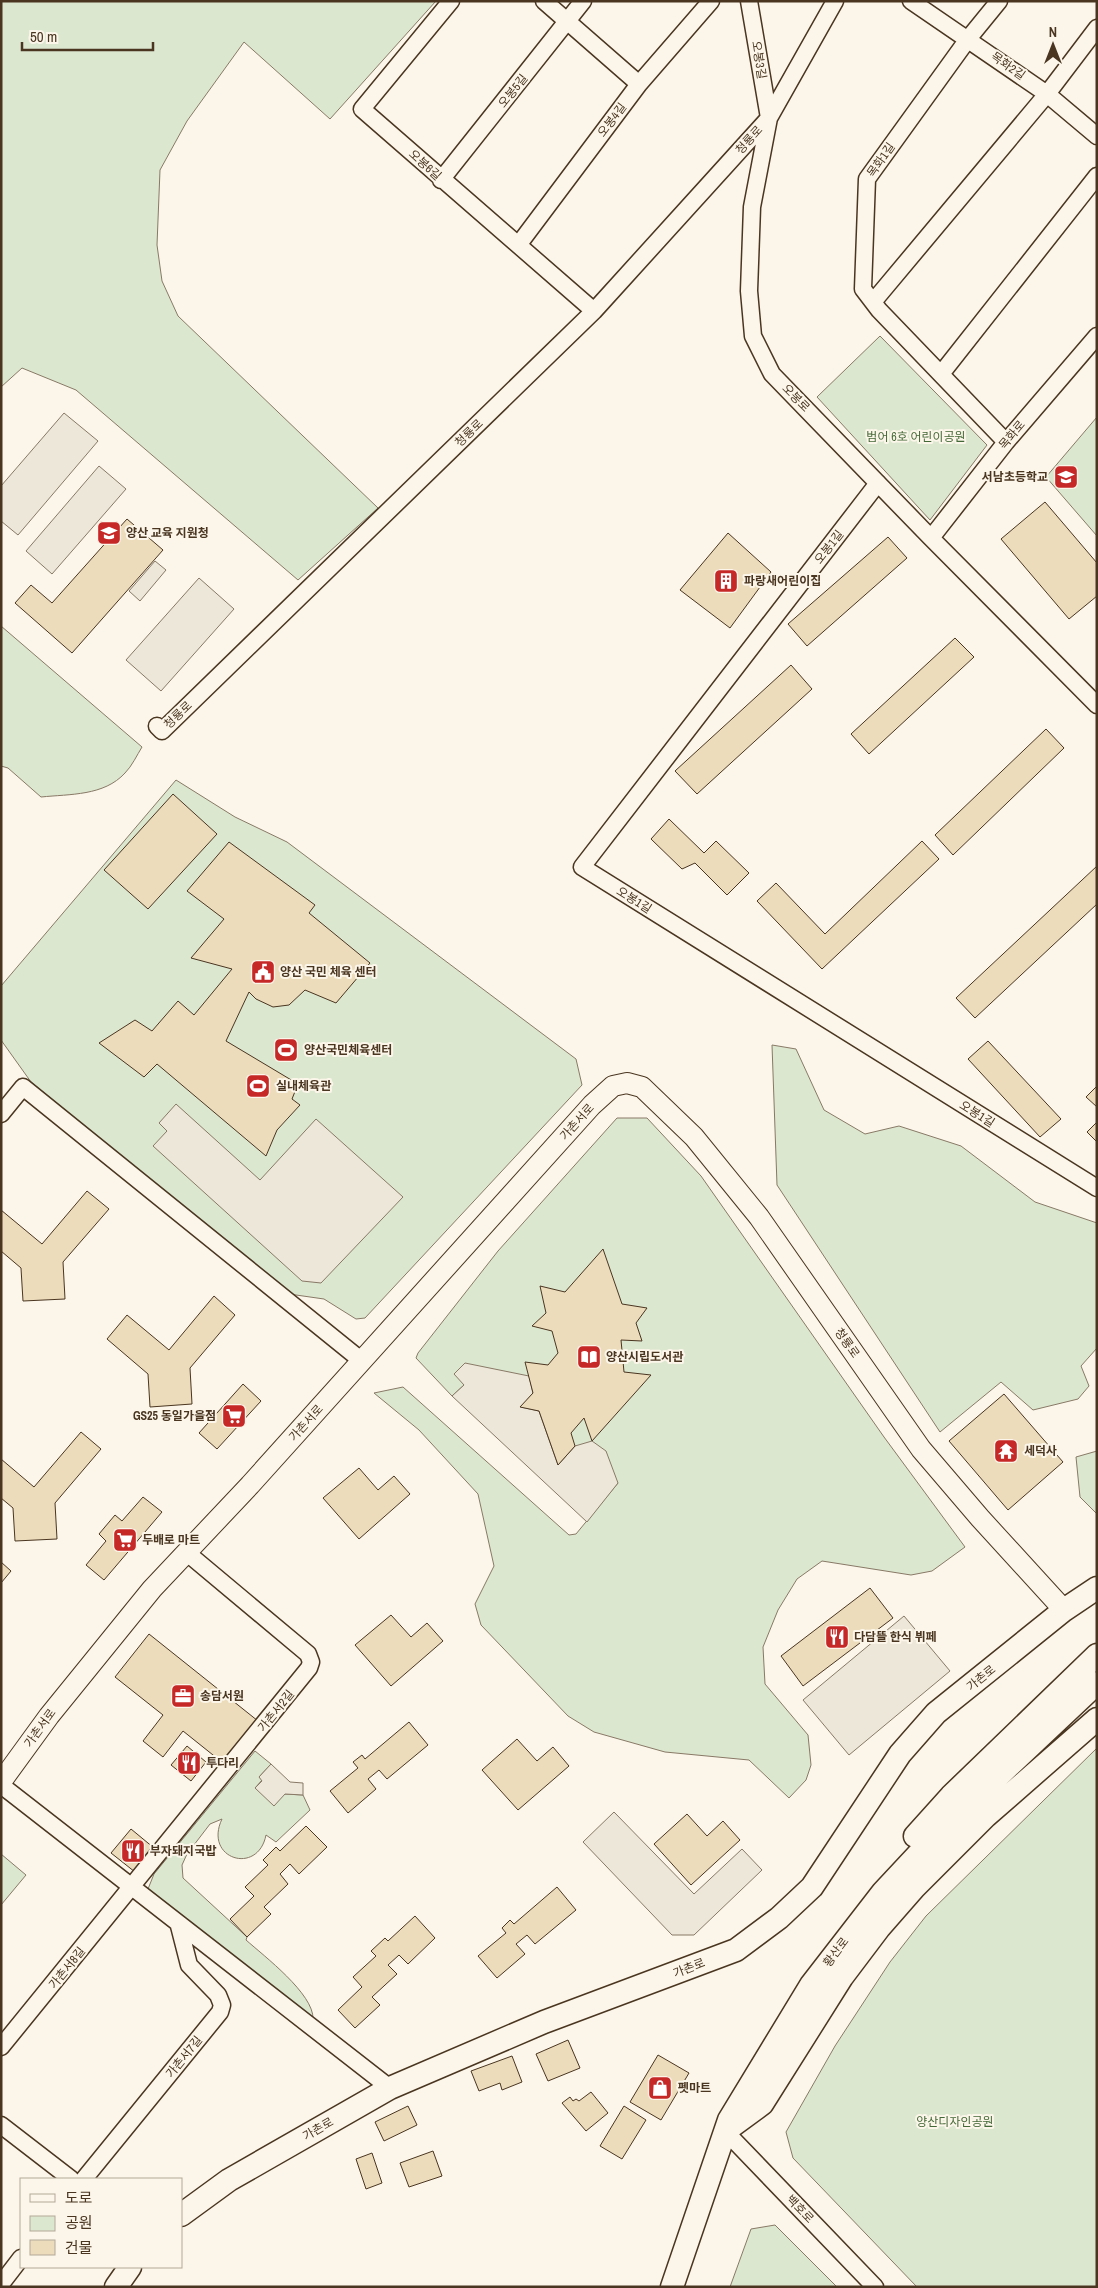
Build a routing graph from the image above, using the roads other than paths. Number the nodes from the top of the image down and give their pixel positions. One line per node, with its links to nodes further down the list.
1 (451, 1): 17 (street, 오봉6길)
2 (544, 1): 9 (street)
3 (583, 1): 9 (street, 오봉5길)
4 (711, 1): 12 (street, 오봉4길)
5 (749, 1): 14 (street, 오봉3길)
6 (835, 1): 14 (street, 오봉로)
7 (911, 1): 11 (street, 목화2길)
8 (998, 1): 11 (street)
9 (567, 22): 12 (street); 17 (street, 오봉5길)
10 (1097, 28): 13 (street)
11 (968, 39): 13 (street, 목화2길); 19 (street, 목화1길)
12 (639, 84): 18 (street, 오봉4길)
13 (1047, 94): 15 (street, 목화2길); 19 (street)
14 (768, 118): 20 (street, 청룡로); 24 (street, 오봉로)
15 (1097, 136)
16 (1097, 176): 22 (street)
17 (441, 180): 18 (street, 오봉6길)
18 (519, 244): 20 (street, 오봉6길)
19 (873, 302): 22 (street, 목화1길)
20 (594, 311): 27 (street, 청룡로)
21 (1097, 336): 23 (street, 목화로)
22 (942, 374): 23 (street, 목화1길)
23 (1006, 442): 25 (street, 목화로)
24 (878, 483): 25 (street, 오봉로); 30 (street, 오봉1길)
25 (931, 538): 26 (street, 오봉로)
26 (1097, 704)
27 (157, 726)
28 (627, 1083): 31 (street, 가촌서로); 34 (street, 청룡로)
29 (1, 1114): 31 (street)
30 (1097, 1188)
31 (362, 1361): 32 (street, 가촌서로)
32 (186, 1552): 38 (street, 가촌서로); 39 (street, 가촌서2길)
33 (1097, 1588): 34 (main road, 가촌로)
34 (1064, 1610): 42 (main road, 가촌로)
35 (1097, 1655): 44 (main road)
36 (1097, 1683): 44 (main road, 황산로)
37 (1097, 1719): 44 (main road)
38 (1, 1784): 39 (street)
39 (132, 1889): 40 (street); 41 (street, 가촌서8길)
40 (179, 1926): 42 (street); 46 (street, 가촌서7길)
41 (1, 2047)
42 (390, 2088): 47 (main road, 가촌로)
43 (1, 2125): 45 (street)
44 (726, 2131): 52 (main road, 황산로); 53 (street, 백호로)
45 (70, 2178)
46 (85, 2178)
47 (182, 2214)
48 (20, 2259): 50 (street)
49 (129, 2268): 51 (main road)
50 (1, 2284)
51 (116, 2287)
52 (672, 2287)
53 (875, 2287)

